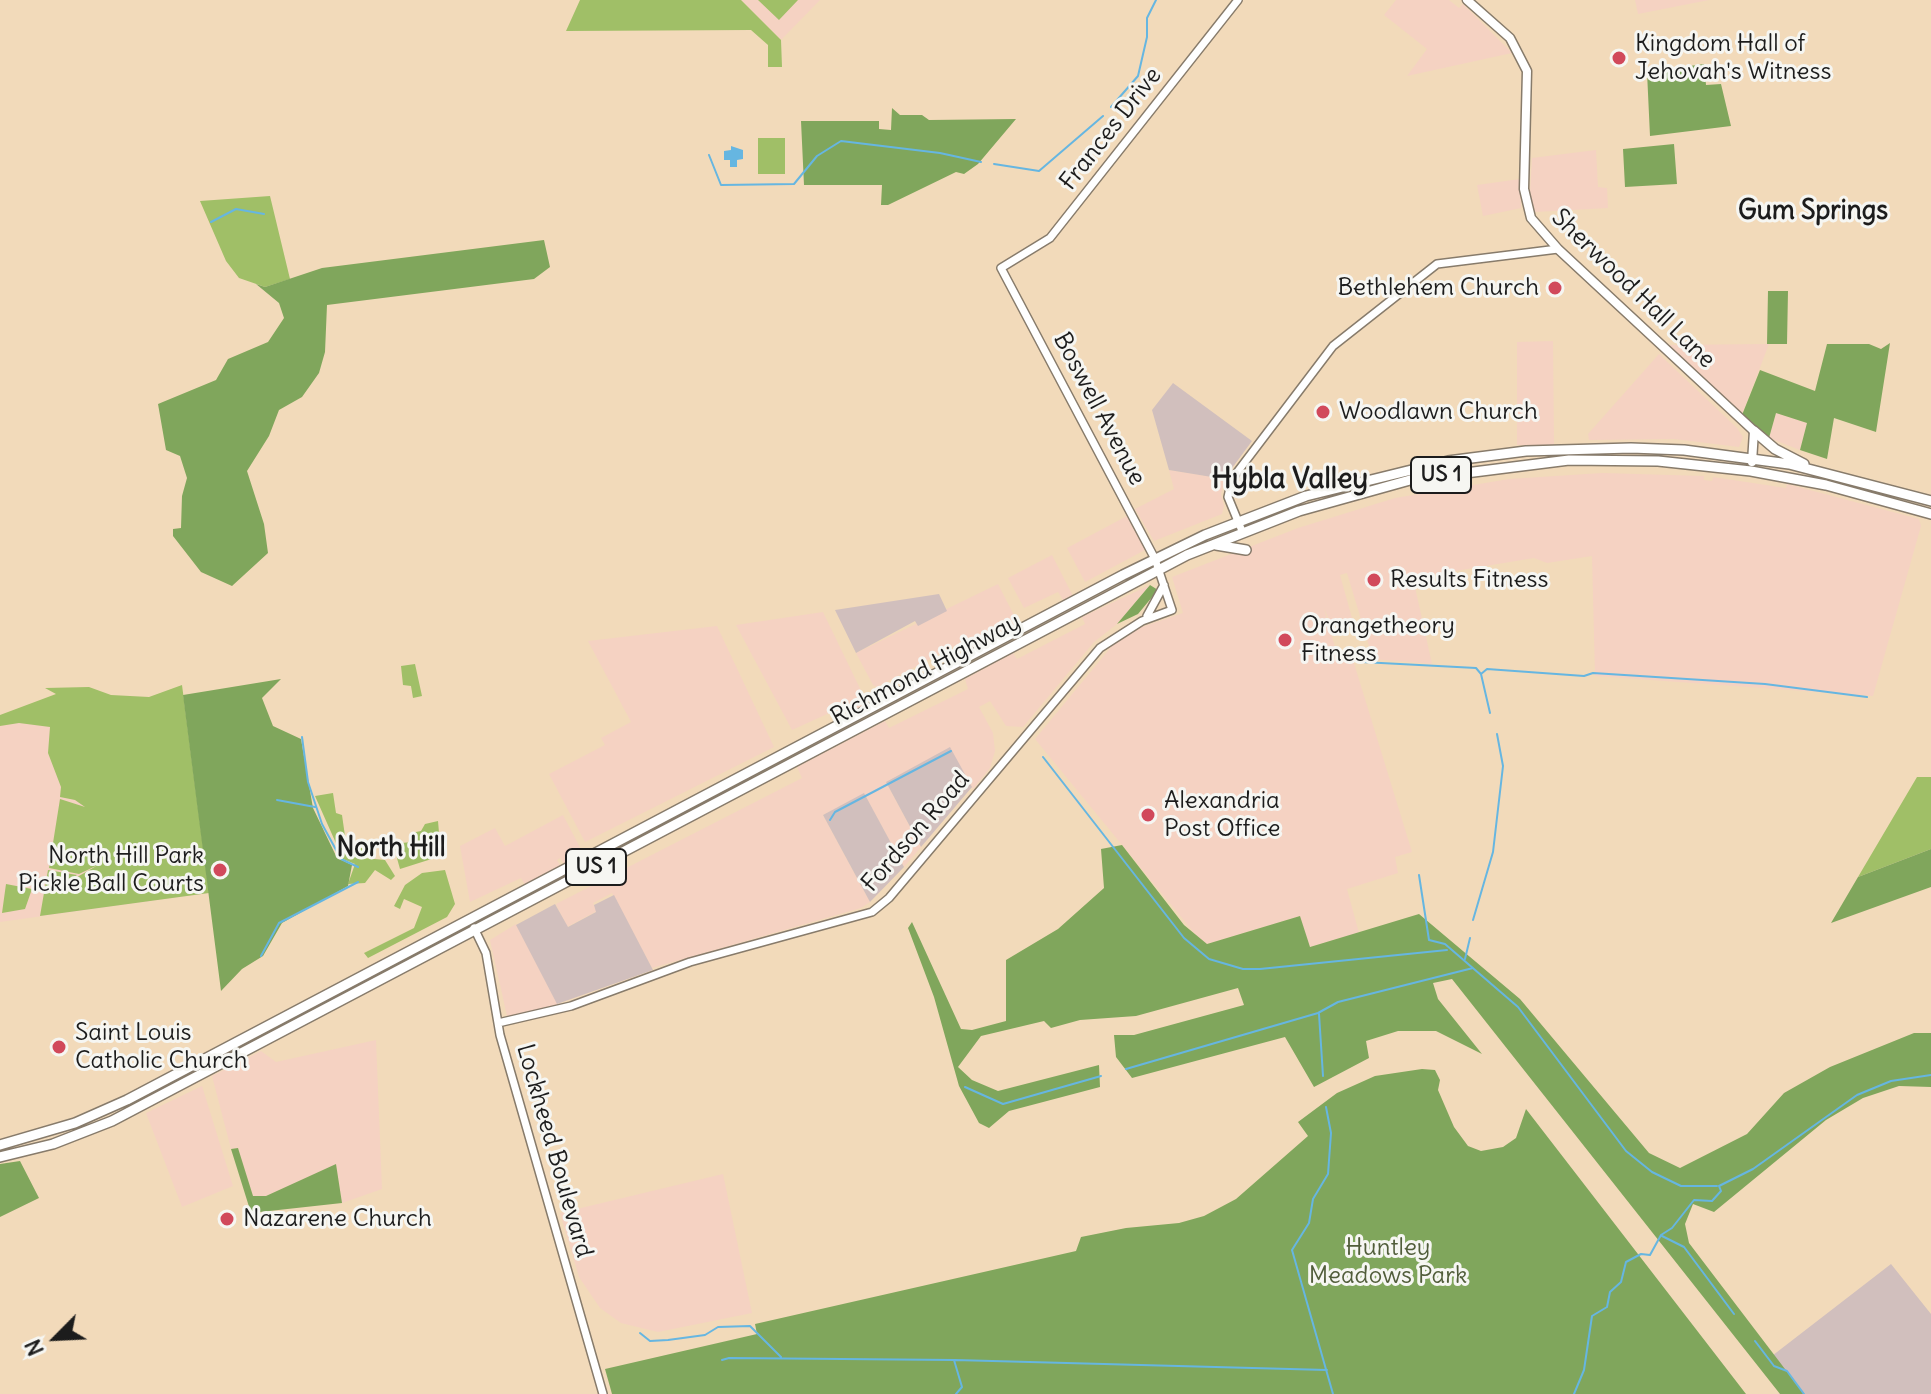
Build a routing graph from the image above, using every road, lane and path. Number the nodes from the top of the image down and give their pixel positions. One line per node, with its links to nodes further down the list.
1 (1238, 0): 6 (street, Frances Drive)
2 (1467, 0): 4 (main road, Sherwood Hall Lane)
3 (1479, 0): 4 (main road)
4 (1487, 16): 5 (main road, Sherwood Hall Lane)
5 (1558, 249): 7 (main road, Sherwood Hall Lane); 14 (street)
6 (1001, 268): 17 (street, Boswell Avenue)
7 (1744, 423): 8 (main road, Sherwood Hall Lane); 9 (main road)
8 (1754, 431): 9 (main road); 10 (highway)
9 (1750, 458): 10 (highway, Richmond Highway / US 1); 11 (main road); 14 (highway, Richmond Highway / US 1)
10 (1818, 470): 12 (highway, Richmond Highway / US 1)
11 (1748, 471): 13 (highway, Richmond Highway / US 1); 14 (highway, Richmond Highway / US 1)
12 (1931, 501)
13 (1931, 514)
14 (1240, 526): 15 (highway, Richmond Highway / US 1); 17 (highway, Richmond Highway / US 1)
15 (1205, 547): 16 (highway); 18 (highway, Richmond Highway / US 1)
16 (1246, 550)
17 (1155, 559): 18 (street, Boswell Avenue); 21 (highway, Richmond Highway / US 1)
18 (1160, 569): 19 (street, Fordson Road); 22 (highway, Richmond Highway / US 1)
19 (1164, 583): 20 (street); 20 (street, Fordson Road)
20 (1142, 621): 23 (street, Fordson Road)
21 (469, 919): 22 (street, Lockheed Boulevard); 24 (highway, Richmond Highway / US 1)
22 (475, 930): 23 (street, Lockheed Boulevard); 25 (highway, Richmond Highway / US 1)
23 (498, 1023): 26 (street, Lockheed Boulevard)
24 (0, 1145)
25 (0, 1157)
26 (603, 1394)

